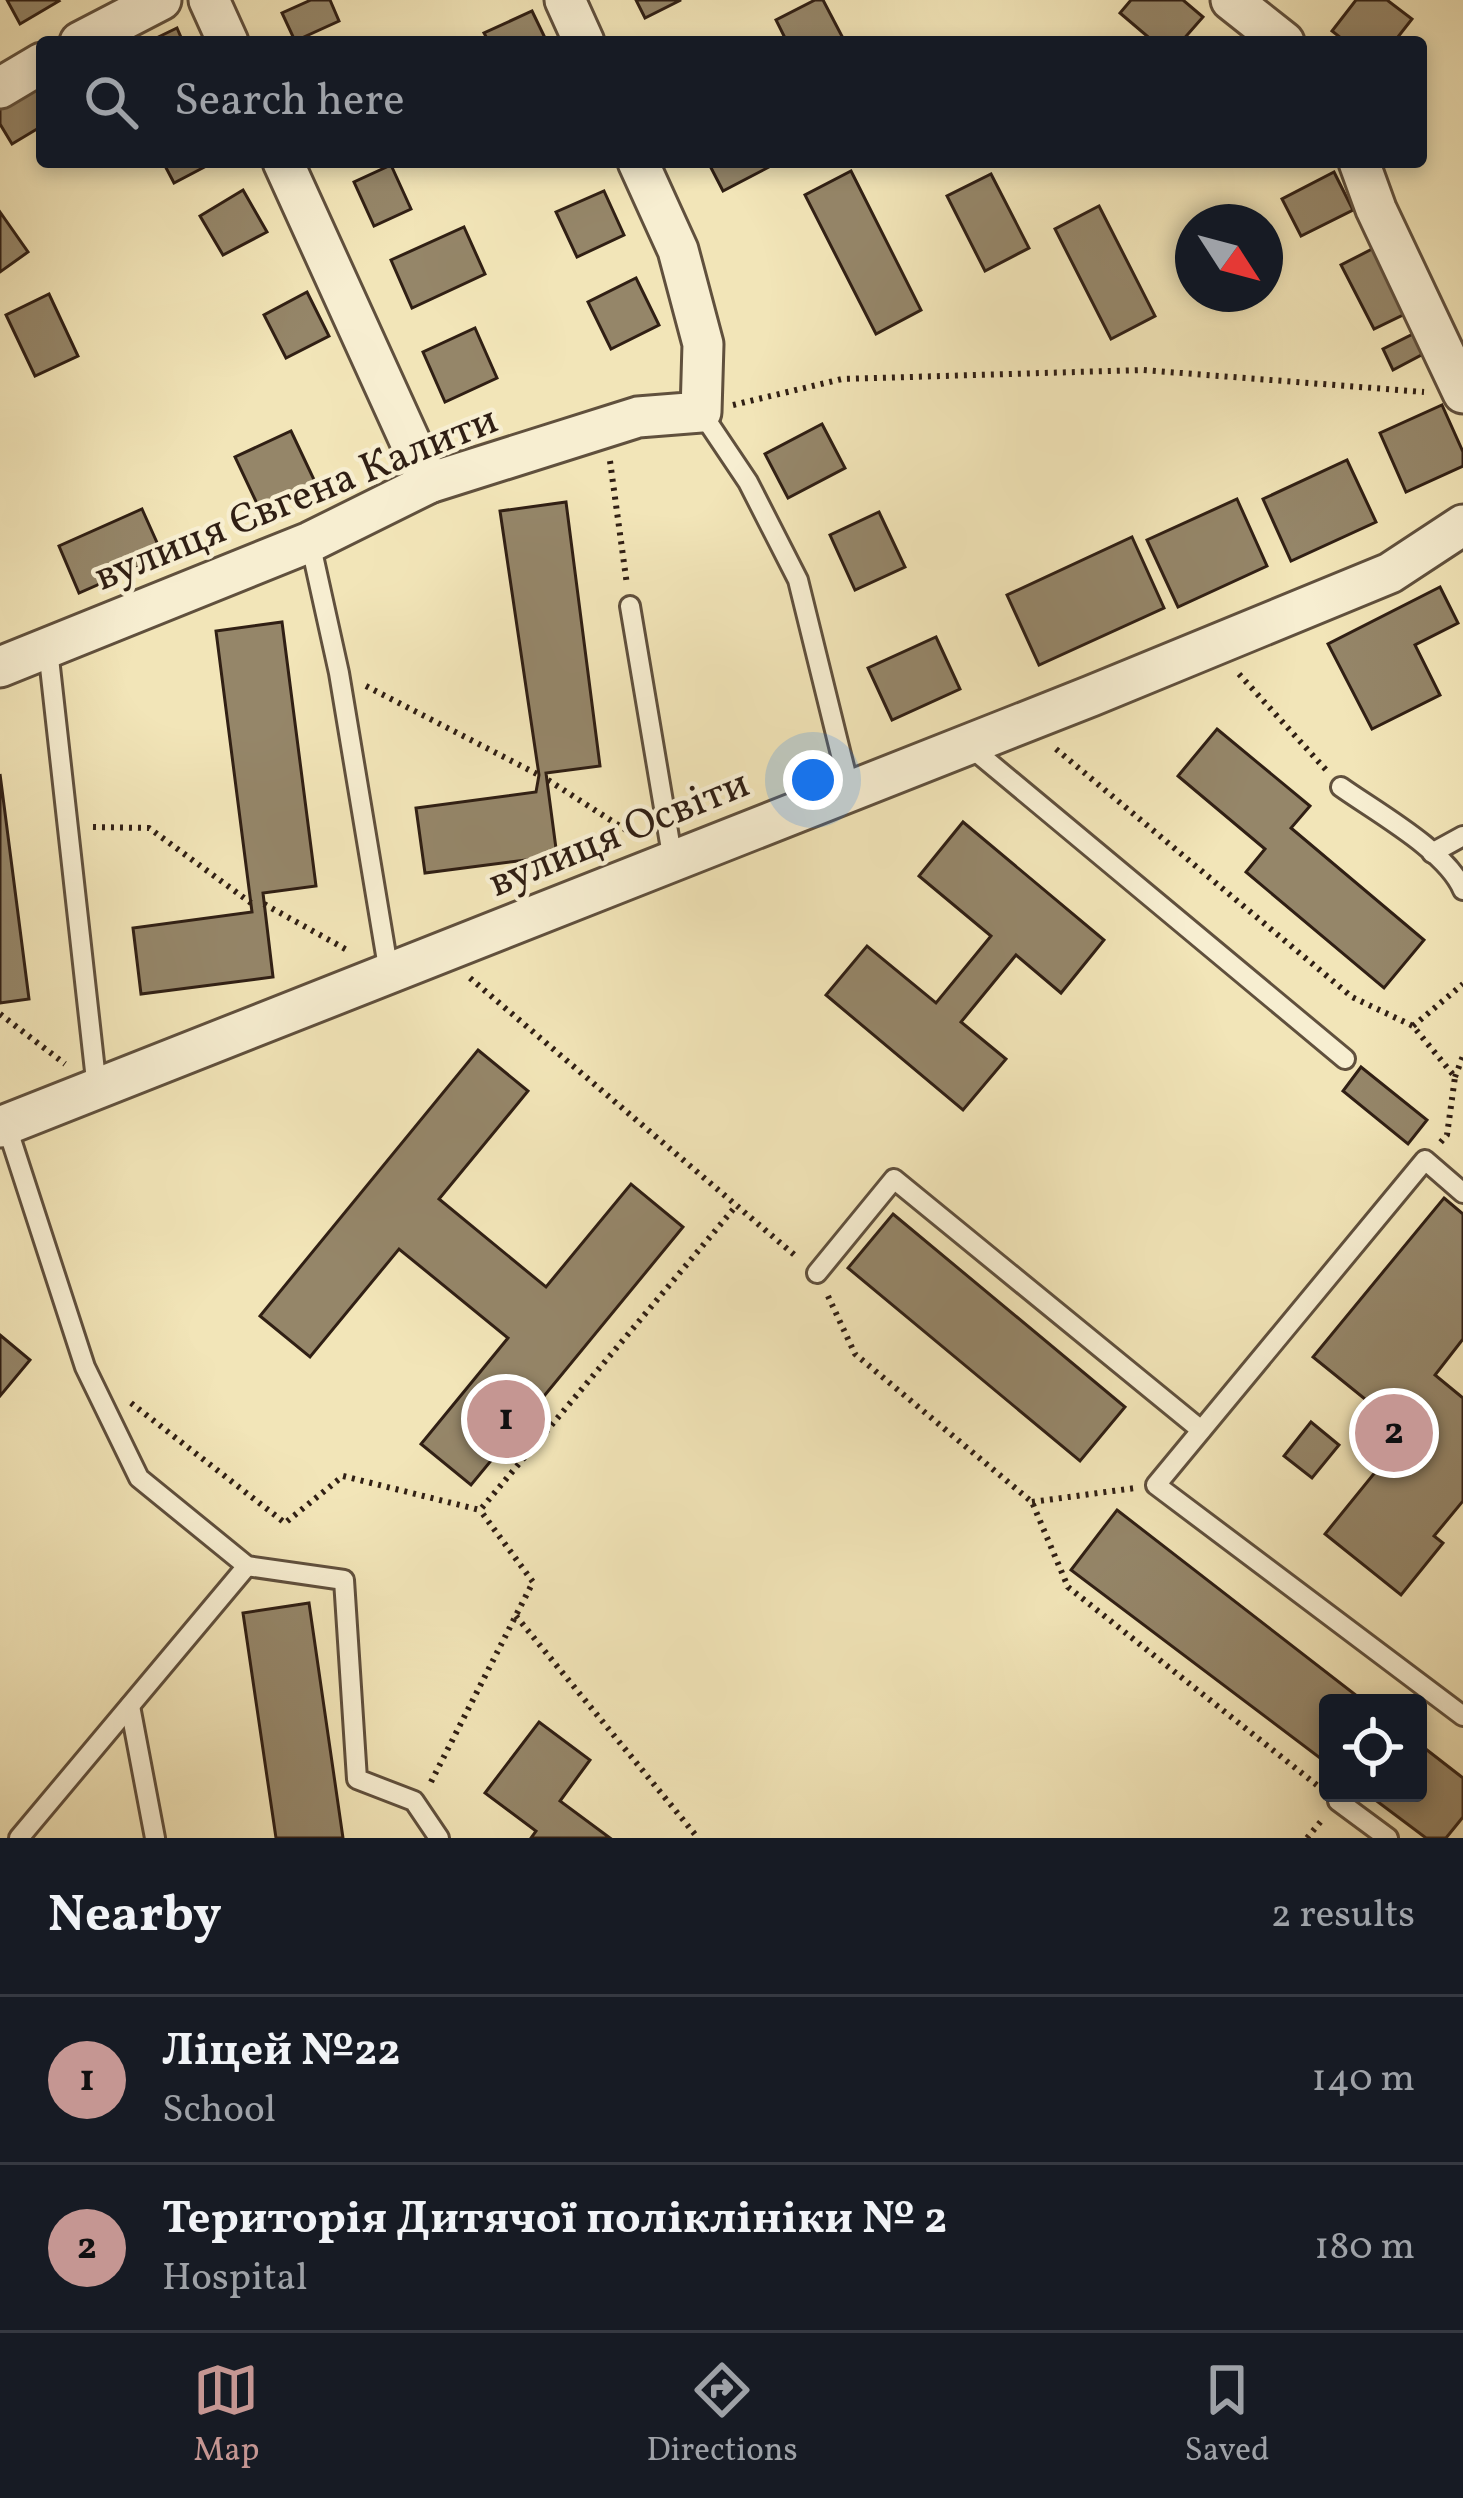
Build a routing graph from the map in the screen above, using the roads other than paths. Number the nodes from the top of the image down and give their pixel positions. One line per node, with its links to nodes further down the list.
1 (161, 0): 5 (street)
2 (209, 0): 6 (street)
3 (565, 0): 7 (street)
4 (1231, 0): 8 (street)
5 (92, 36)
6 (225, 36)
7 (581, 36)
8 (1276, 36)
9 (36, 67): 10 (street)
10 (0, 88)
11 (286, 168): 16 (street)
12 (641, 168): 15 (street)
13 (1361, 168): 14 (street)
14 (1452, 393)
15 (700, 412): 16 (street, вулиця Євгена Калити); 24 (lane)
16 (429, 483): 18 (street, вулиця Євгена Калити)
17 (1463, 525): 22 (street, вулиця Освіти)
18 (310, 542): 20 (street, вулиця Євгена Калити); 29 (lane)
19 (630, 606): 27 (lane)
20 (48, 649): 21 (street, вулиця Євгена Калити); 31 (lane)
21 (0, 667)
22 (968, 745): 24 (street, вулиця Освіти); 30 (lane)
23 (1341, 787): 26 (lane)
24 (850, 791): 27 (street, вулиця Освіти)
25 (1463, 836): 26 (lane)
26 (1432, 853): 28 (lane)
27 (673, 861): 29 (street, вулиця Освіти)
28 (1463, 890)
29 (389, 973): 31 (street, вулиця Освіти)
30 (1345, 1059)
31 (97, 1088): 32 (street, вулиця Освіти)
32 (3, 1125): 36 (lane)
33 (1463, 1193): 35 (lane)
34 (817, 1273): 35 (lane)
35 (1201, 1430): 38 (lane)
36 (247, 1566): 37 (lane); 42 (lane)
37 (130, 1706): 40 (lane); 41 (lane)
38 (1463, 1716)
39 (1339, 1802): 43 (lane)
40 (19, 1838)
41 (155, 1838)
42 (439, 1838)
43 (1388, 1838)

